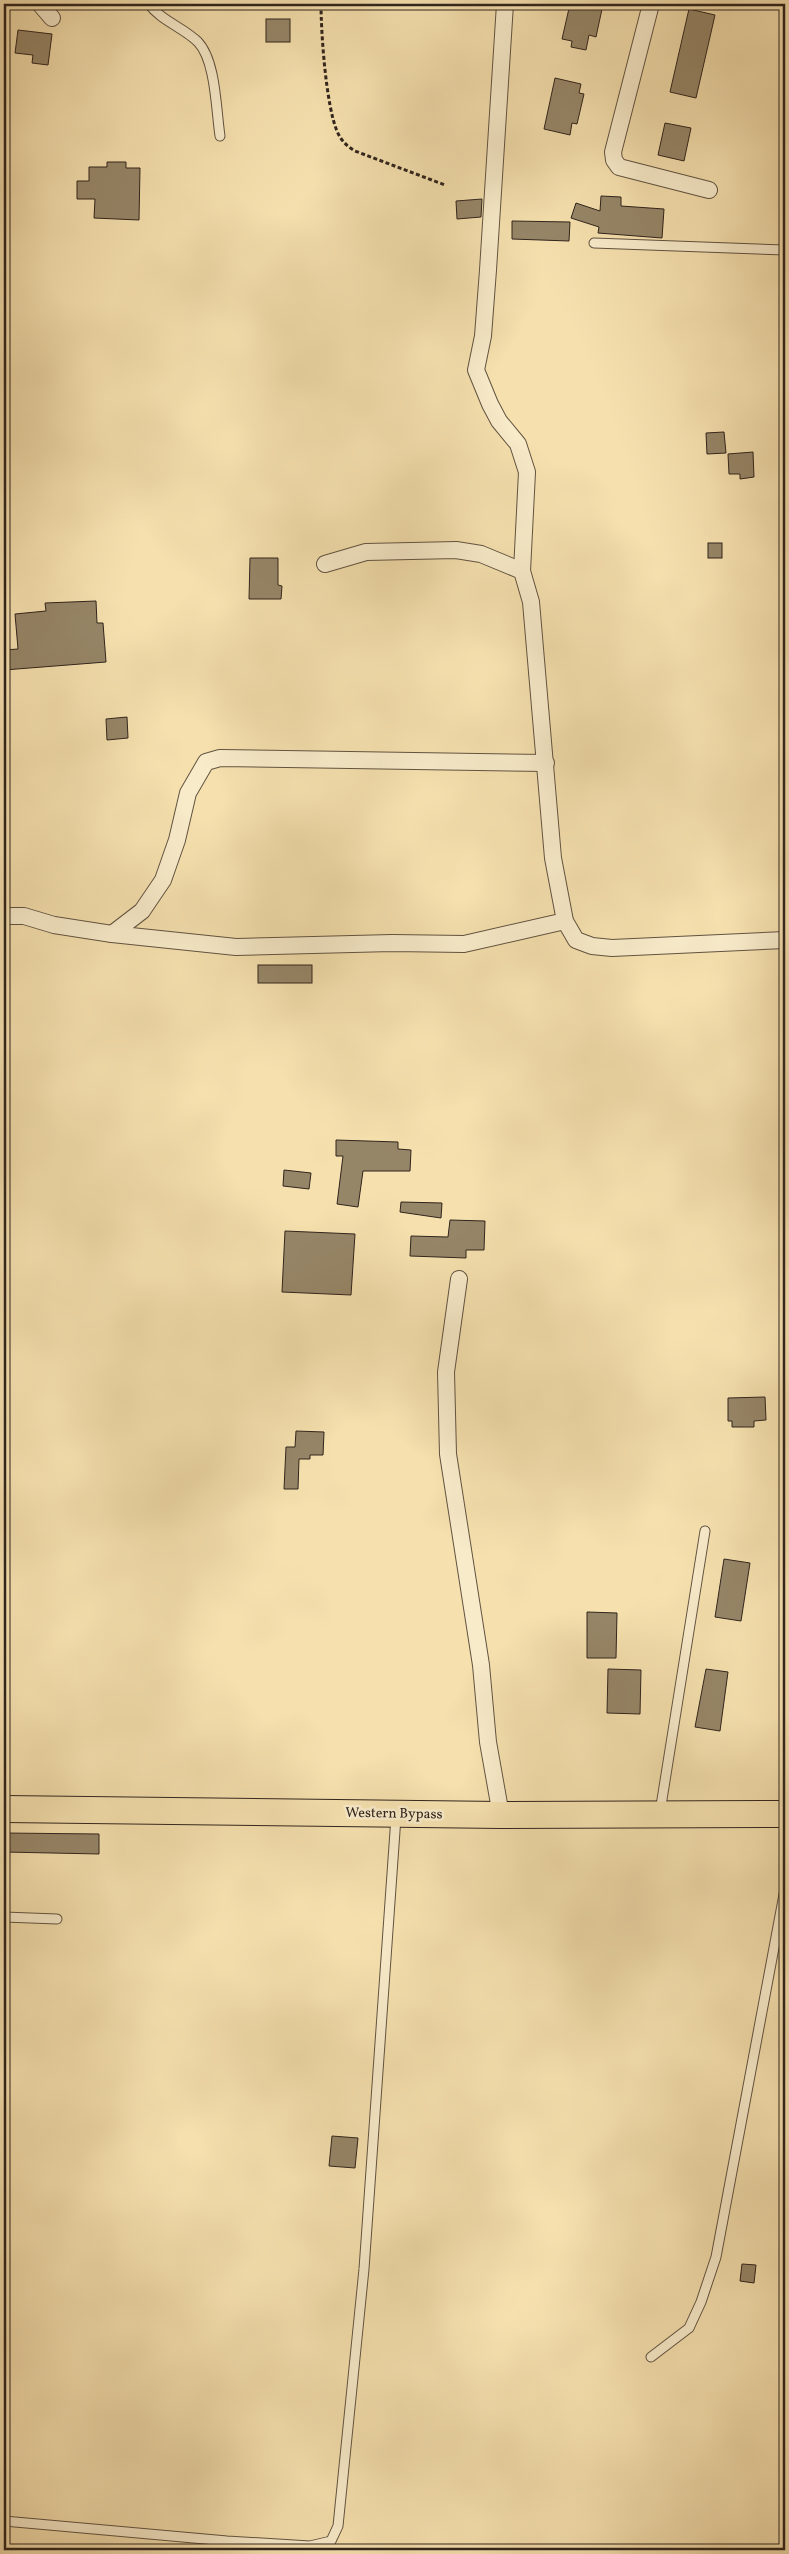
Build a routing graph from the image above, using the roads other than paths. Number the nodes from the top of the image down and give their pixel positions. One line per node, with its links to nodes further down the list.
1 (40, 4): 5 (street)
2 (149, 4): 6 (lane)
3 (505, 4): 11 (street)
4 (650, 4): 7 (street)
5 (52, 18)
6 (220, 136)
7 (709, 190)
8 (594, 243): 9 (lane)
9 (785, 250)
10 (325, 564): 11 (street)
11 (522, 571): 12 (street)
12 (546, 763): 14 (street); 15 (street)
13 (4, 916): 15 (street)
14 (564, 921): 15 (street); 16 (street)
15 (112, 934)
16 (785, 940)
17 (458, 1278): 23 (street)
18 (705, 1531): 22 (lane)
19 (4, 1809): 20 (main road, Western Bypass)
20 (396, 1814): 23 (main road, Western Bypass); 28 (lane)
21 (785, 1814): 22 (main road, Western Bypass)
22 (660, 1815): 23 (main road, Western Bypass)
23 (501, 1816)
24 (785, 1889): 27 (lane)
25 (4, 1917): 26 (lane)
26 (58, 1919)
27 (651, 2357)
28 (4, 2521)

